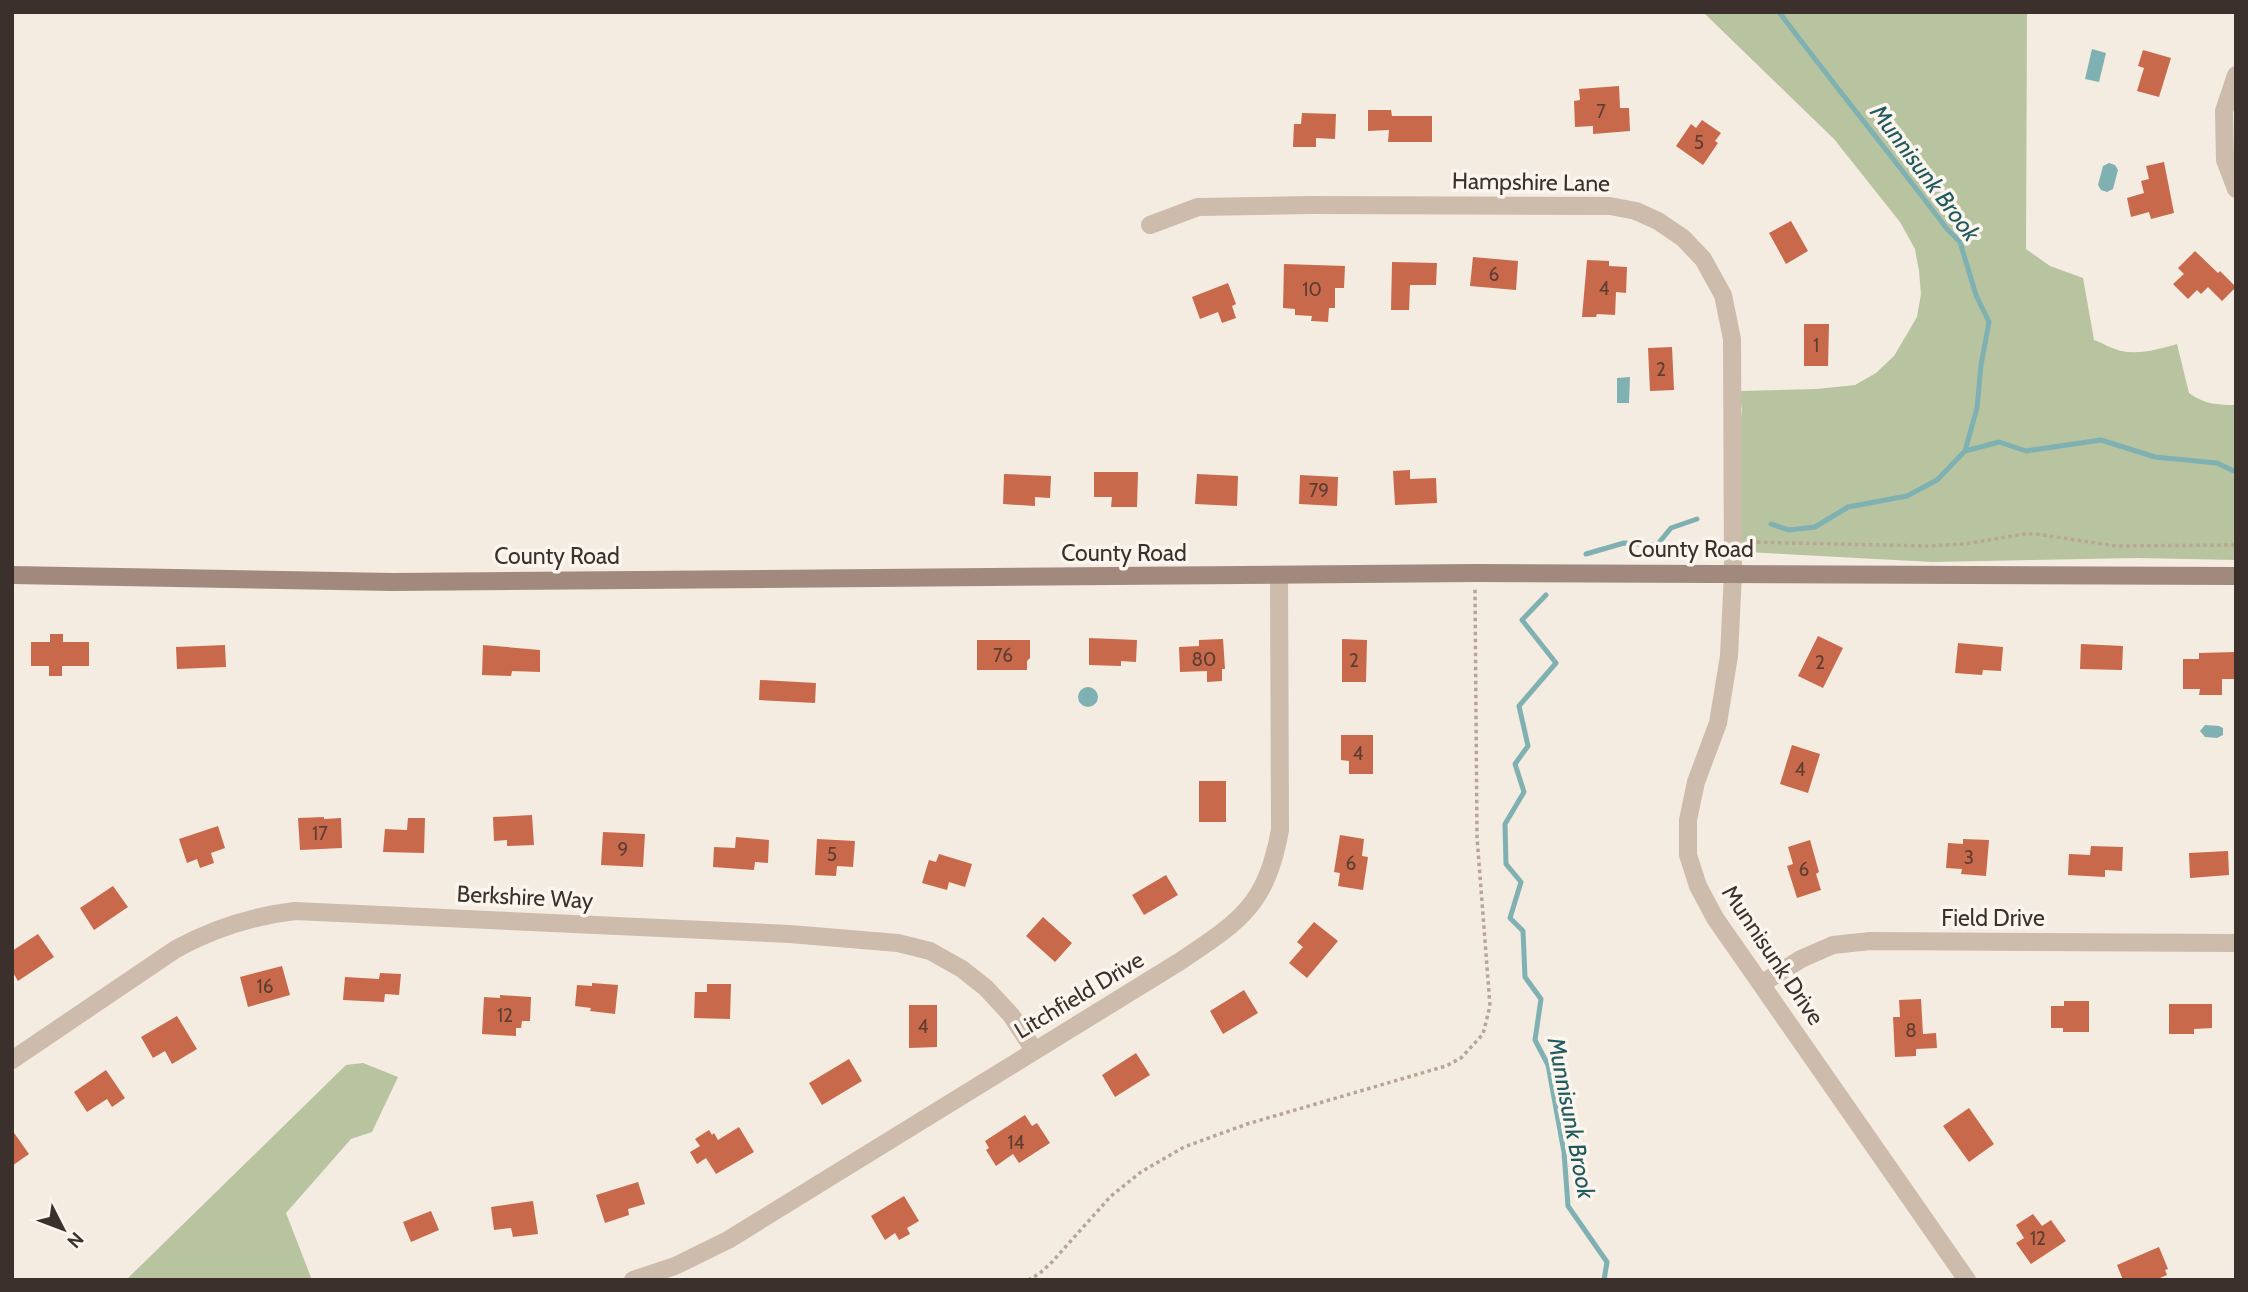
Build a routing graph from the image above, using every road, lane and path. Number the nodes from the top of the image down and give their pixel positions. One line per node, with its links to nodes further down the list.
1 (2236, 75): 2 (street)
2 (2236, 189)
3 (1150, 225): 4 (street, Hampshire Lane)
4 (1732, 541): 5 (path); 7 (street, Hampshire Lane)
5 (2236, 545)
6 (1475, 573): 7 (street, County Road); 9 (street, County Road); 16 (path)
7 (1733, 573): 10 (street, County Road); 12 (street, Munnisunk Drive)
8 (12, 575): 9 (street, County Road)
9 (1279, 576): 13 (street, Litchfield Drive)
10 (2236, 576)
11 (2236, 943): 12 (street, Field Drive)
12 (1761, 984): 17 (street, Munnisunk Drive)
13 (1034, 1050): 14 (street, Berkshire Way); 15 (street, Litchfield Drive)
14 (12, 1060)
15 (633, 1280)
16 (1028, 1280)
17 (1967, 1280)

